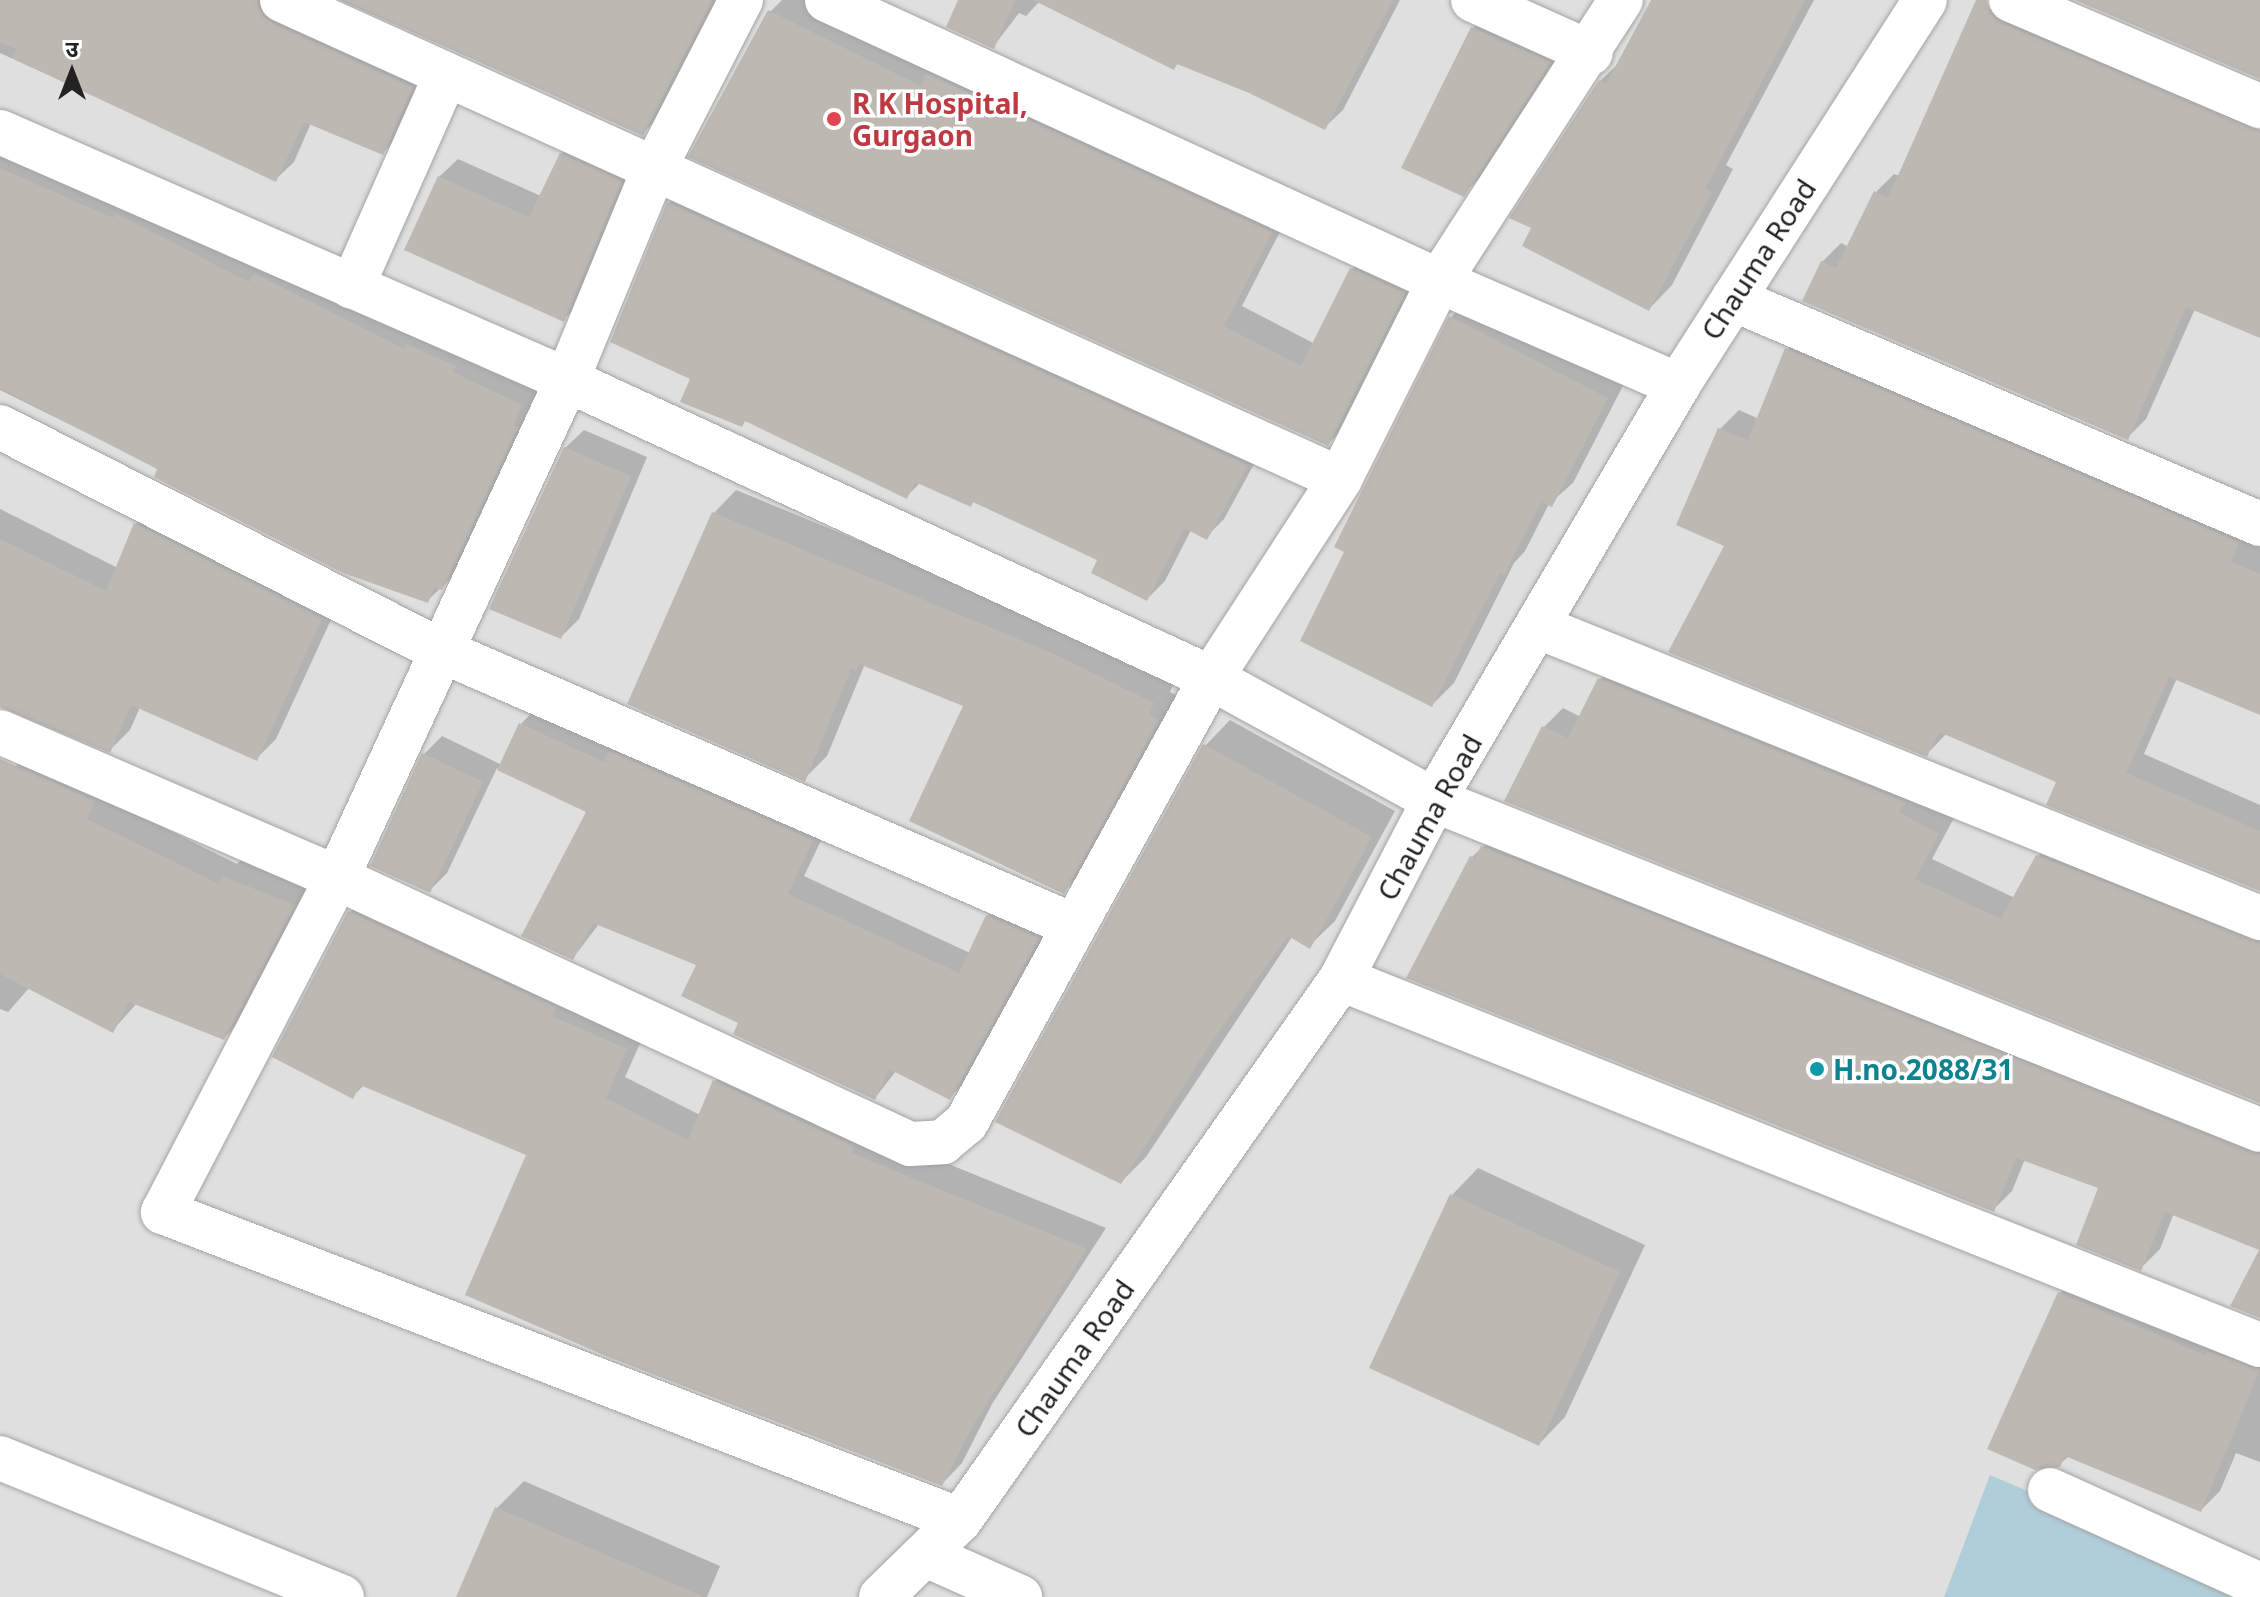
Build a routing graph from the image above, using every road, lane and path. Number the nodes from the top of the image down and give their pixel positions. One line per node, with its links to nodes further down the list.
1 (282, 0): 9 (street)
2 (741, 0): 12 (street)
3 (827, 0): 13 (street)
4 (1473, 0): 8 (street)
5 (1621, 0): 8 (street)
6 (1925, 0): 15 (street, Chauma Road)
7 (2011, 0): 10 (street)
8 (1591, 53): 13 (street)
9 (445, 77): 12 (street); 14 (street)
10 (2260, 106)
11 (0, 132): 14 (street)
12 (654, 169): 16 (street); 19 (street)
13 (1439, 281): 17 (street); 19 (street)
14 (352, 287): 16 (street)
15 (1733, 299): 17 (street, Chauma Road); 20 (street)
16 (567, 380): 22 (street); 23 (street)
17 (1678, 385): 21 (street, Chauma Road)
18 (0, 427): 22 (street)
19 (1340, 479): 23 (street)
20 (2260, 524)
21 (1539, 627): 25 (street, Chauma Road); 27 (street)
22 (442, 651): 26 (street); 28 (street)
23 (1211, 678): 25 (street); 28 (street)
24 (0, 732): 26 (street)
25 (1434, 800): 29 (street, Chauma Road); 30 (street)
26 (337, 878): 28 (street); 34 (street)
27 (2260, 918)
28 (1072, 925)
29 (1341, 979): 31 (street); 34 (street, Chauma Road)
30 (2260, 1130)
31 (2260, 1345)
32 (0, 1458): 37 (street)
33 (2050, 1490): 36 (street)
34 (960, 1520): 35 (street, Chauma Road)
35 (928, 1556): 38 (street, Chauma Road); 39 (street)
36 (2260, 1585)
37 (342, 1597)
38 (881, 1597)
39 (1020, 1597)

